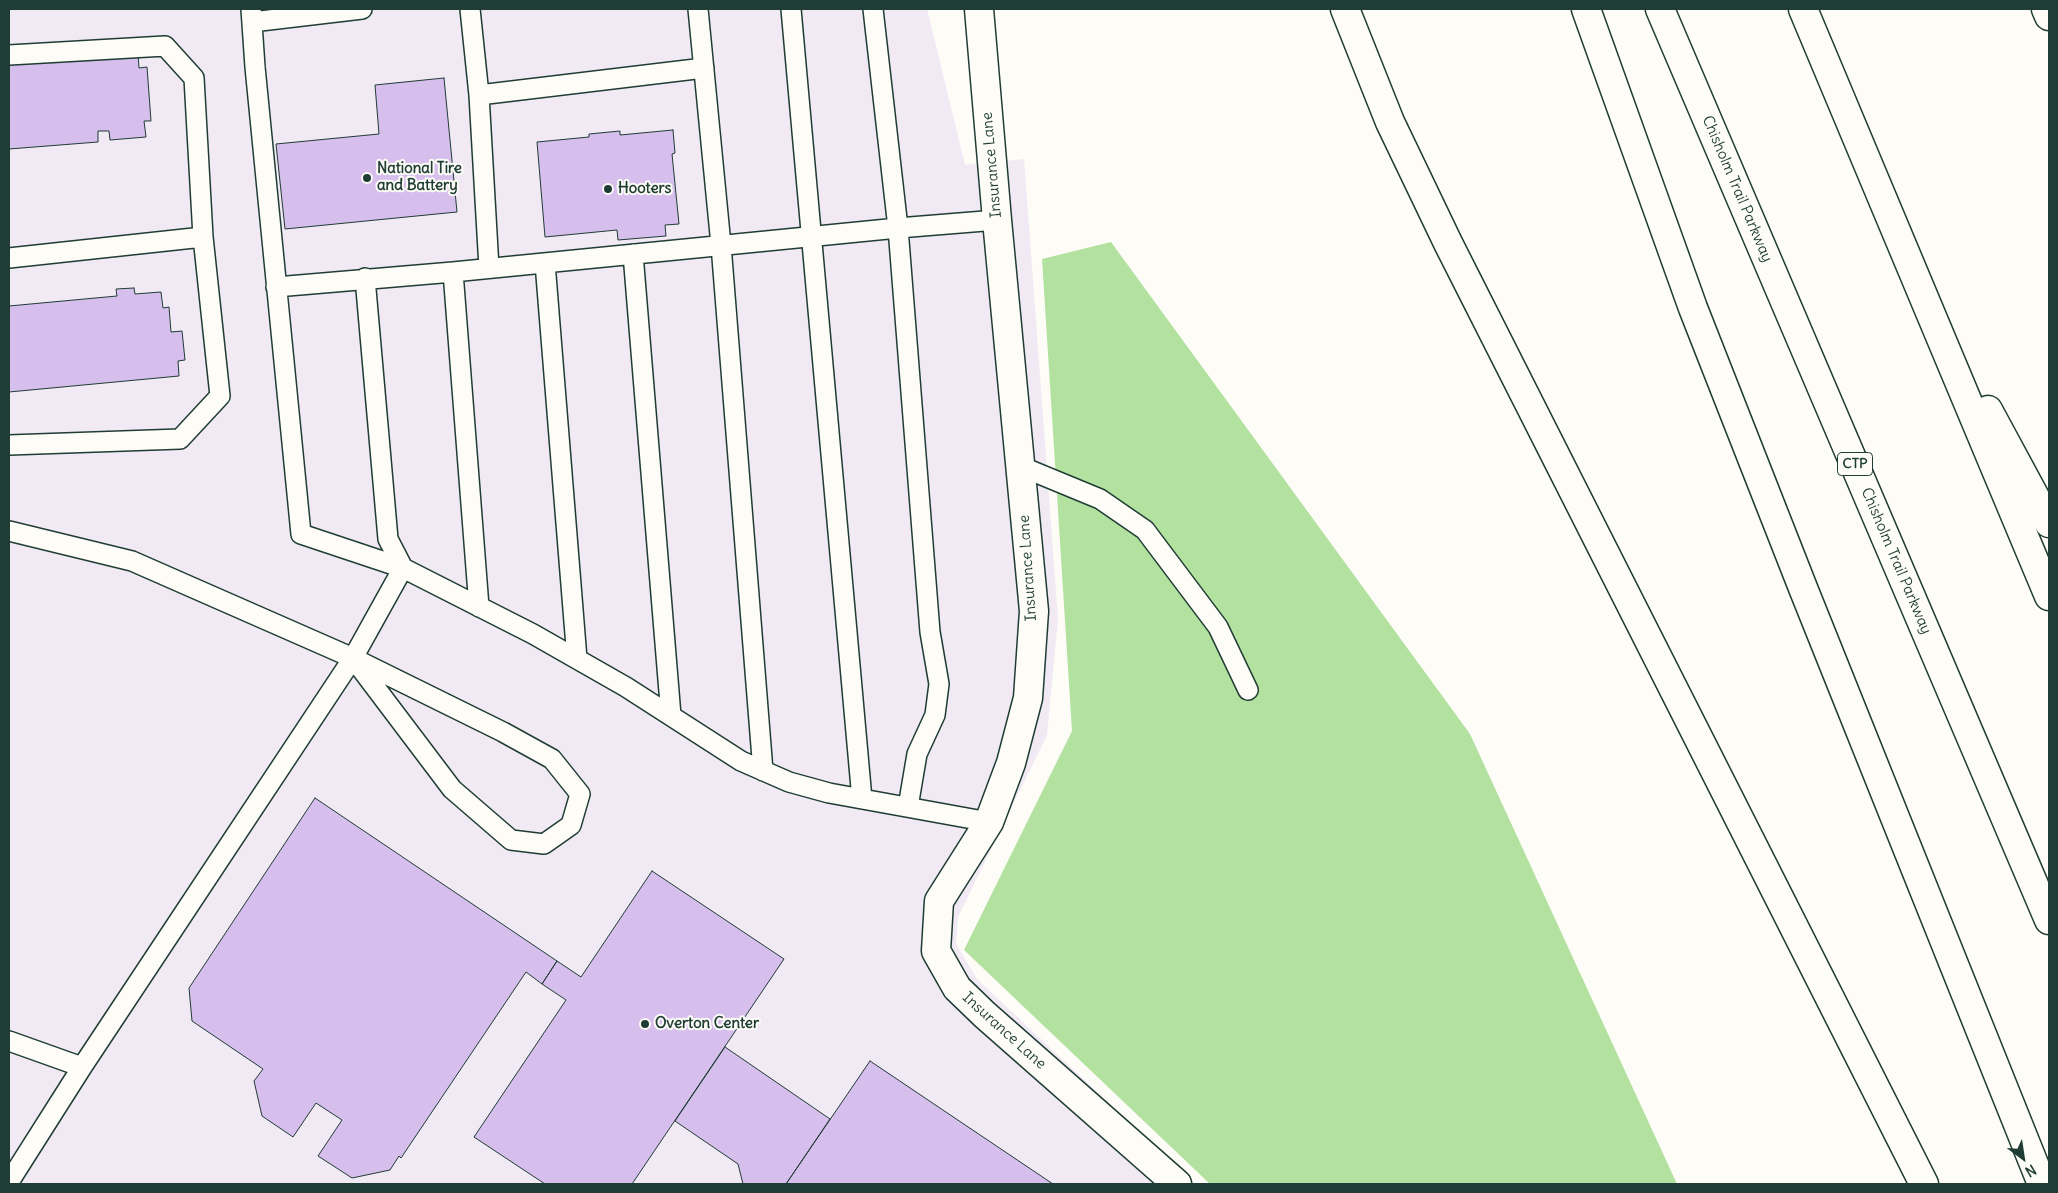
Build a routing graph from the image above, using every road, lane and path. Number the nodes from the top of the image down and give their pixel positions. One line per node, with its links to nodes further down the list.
1 (362, 9): 12 (lane)
2 (470, 9): 16 (lane)
3 (698, 9): 15 (lane)
4 (791, 9): 19 (lane)
5 (873, 9): 18 (lane)
6 (979, 9): 17 (main road, Insurance Lane)
7 (1344, 9): 52 (main road)
8 (1586, 9): 53 (main road)
9 (1660, 9): 47 (main road, Chisholm Trail Parkway / CTP)
10 (1803, 9): 26 (main road)
11 (2046, 9): 13 (main road)
12 (252, 16): 29 (lane)
13 (2049, 16)
14 (9, 55): 20 (lane)
15 (704, 68): 16 (lane); 21 (lane)
16 (479, 95): 25 (lane)
17 (997, 220): 18 (lane); 31 (main road, Insurance Lane)
18 (898, 228): 19 (lane); 45 (lane)
19 (812, 236): 21 (lane); 44 (lane)
20 (203, 237): 23 (lane); 30 (lane)
21 (721, 246): 22 (lane); 43 (lane)
22 (633, 254): 24 (lane); 42 (lane)
23 (9, 258)
24 (545, 262): 25 (lane); 40 (lane)
25 (489, 268): 27 (lane)
26 (1910, 268): 32 (main road); 37 (main road)
27 (453, 272): 28 (lane); 38 (lane)
28 (366, 278): 29 (lane); 34 (lane)
29 (276, 288): 35 (lane)
30 (9, 444)
31 (1020, 466): 41 (lane); 46 (main road, Insurance Lane)
32 (2049, 523)
33 (9, 531): 39 (lane)
34 (388, 539): 35 (lane); 36 (lane)
35 (383, 561): 36 (lane)
36 (402, 568): 38 (lane); 39 (lane)
37 (2049, 596)
38 (479, 607): 40 (lane)
39 (353, 658): 39 (lane); 49 (lane)
40 (577, 659): 42 (lane)
41 (1248, 690)
42 (671, 716): 43 (lane)
43 (764, 771): 44 (lane)
44 (862, 799): 45 (lane)
45 (908, 808): 46 (lane)
46 (989, 822): 51 (main road, Insurance Lane)
47 (2049, 920)
48 (9, 1041): 49 (lane)
49 (82, 1067): 50 (lane)
50 (9, 1182)
51 (1177, 1184)
52 (1924, 1184)
53 (2042, 1184)

